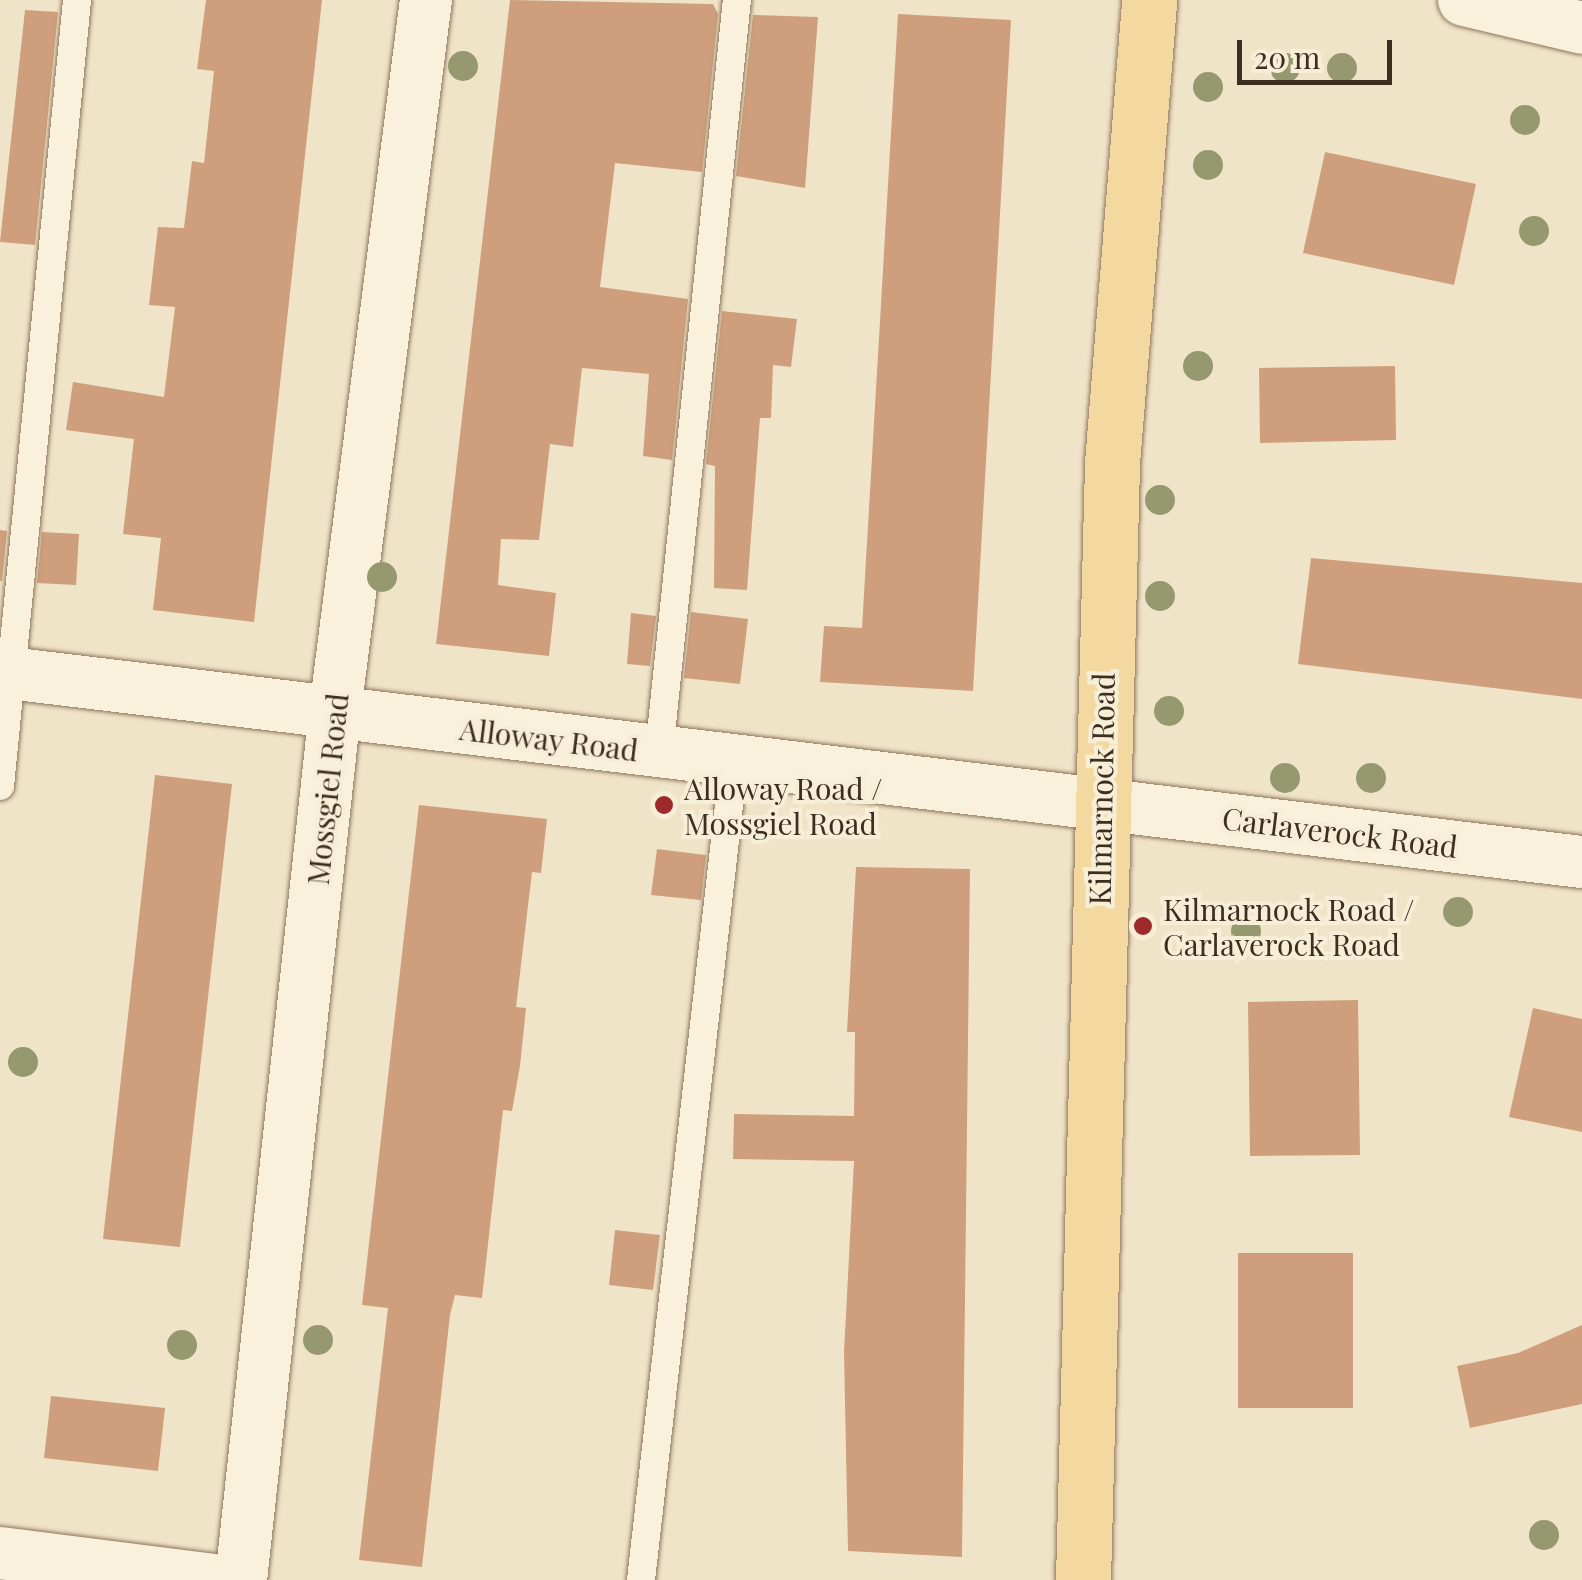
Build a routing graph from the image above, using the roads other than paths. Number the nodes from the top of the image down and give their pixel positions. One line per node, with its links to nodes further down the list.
1 (77, 0): 7 (lane)
2 (426, 0): 8 (street, Mossgiel Road)
3 (737, 0): 9 (lane)
4 (1148, 0): 12 (main road, Kilmarnock Road)
5 (1464, 0): 6 (street)
6 (1582, 28)
7 (7, 673): 8 (street, Alloway Road); 11 (lane)
8 (335, 711): 9 (street, Alloway Road); 16 (street, Mossgiel Road)
9 (659, 753): 10 (street, Alloway Road)
10 (734, 762): 12 (street, Alloway Road); 17 (lane)
11 (0, 786)
12 (1098, 802): 13 (street, Carlaverock Road); 18 (main road, Kilmarnock Road)
13 (1582, 862)
14 (0, 1552): 15 (street)
15 (214, 1580)
16 (241, 1580)
17 (641, 1580)
18 (1083, 1580)

